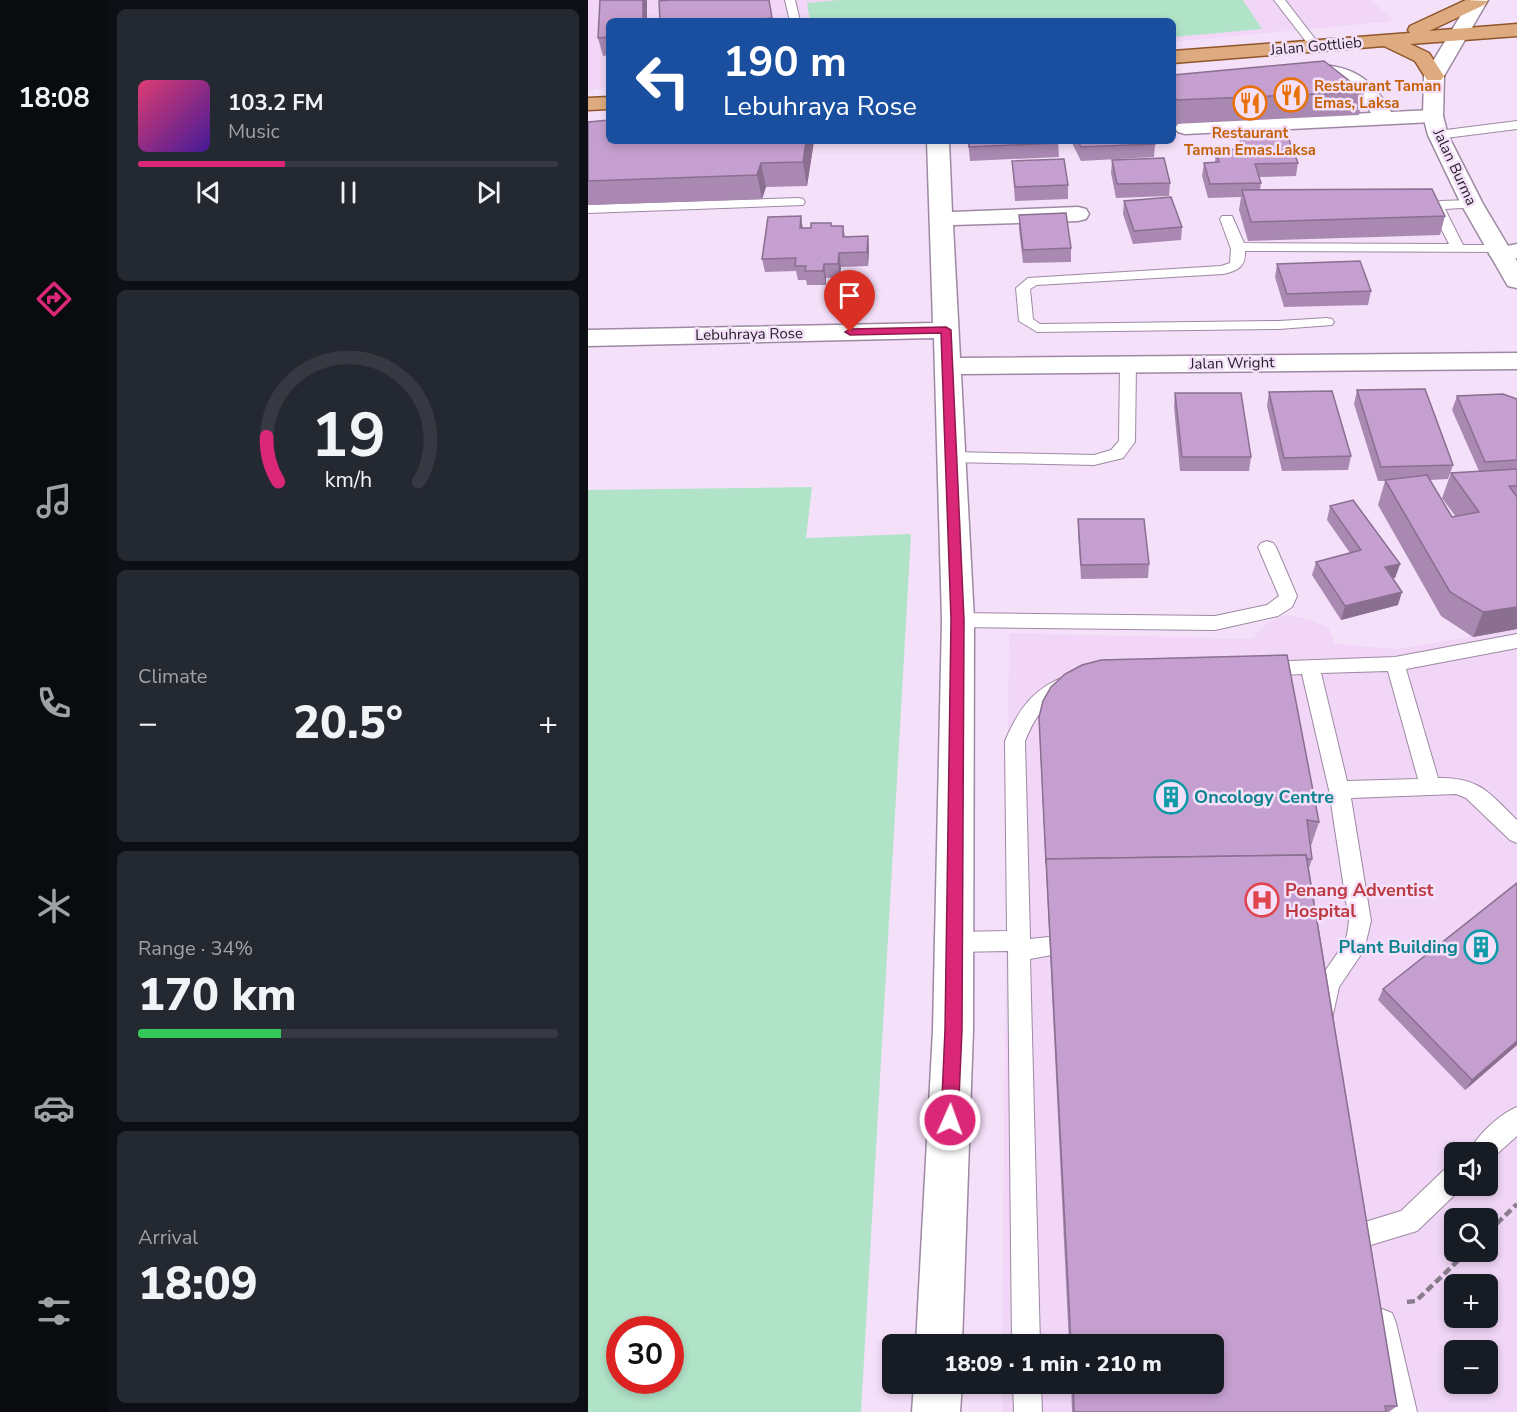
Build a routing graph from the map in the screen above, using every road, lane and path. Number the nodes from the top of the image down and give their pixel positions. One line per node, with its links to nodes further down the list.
1 (790, 0): 4 (lane)
2 (1279, 0): 9 (lane)
3 (1478, 0): 7 (street, Jalan Burma); 9 (main road)
4 (794, 18)
5 (1517, 30): 7 (main road)
6 (1386, 40): 7 (main road, Jalan Gottlieb); 9 (main road, Jalan Gottlieb); 10 (main road)
7 (1455, 40): 8 (main road); 10 (main road, Jalan Gottlieb); 14 (street, Jalan Burma)
8 (1517, 41)
9 (1315, 46): 11 (main road, Jalan Gottlieb)
10 (1410, 50): 12 (main road, Jalan Gottlieb); 14 (main road)
11 (1176, 57)
12 (1176, 67)
13 (1275, 72): 19 (street)
14 (1434, 76): 20 (street, Jalan Burma)
15 (606, 103): 16 (main road)
16 (588, 104)
17 (606, 115): 18 (main road)
18 (588, 116)
19 (1384, 118): 20 (street); 22 (street)
20 (1436, 126): 21 (lane); 26 (street, Jalan Burma)
21 (1512, 126): 23 (lane)
22 (1185, 128)
23 (1517, 141)
24 (938, 144): 29 (street)
25 (798, 202): 27 (lane)
26 (1472, 204): 32 (lane); 33 (street, Jalan Burma)
27 (588, 209)
28 (1078, 214): 29 (street)
29 (941, 219): 36 (street)
30 (1227, 219): 31 (lane)
31 (1237, 247): 32 (lane); 35 (lane)
32 (1458, 249): 33 (lane)
33 (1505, 251): 34 (street, Jalan Burma)
34 (1517, 281)
35 (1327, 322)
36 (946, 330): 37 (street, Lebuhraya Rose); 40 (street)
37 (588, 338)
38 (1517, 361): 39 (street, Jalan Wright)
39 (1128, 364): 40 (street, Jalan Wright); 41 (lane)
40 (947, 366): 41 (street)
41 (951, 457): 43 (street)
42 (1267, 547): 43 (lane)
43 (958, 620): 52 (street)
44 (1517, 641): 45 (lane)
45 (1395, 664): 46 (lane); 49 (lane)
46 (1310, 666): 47 (lane); 50 (lane)
47 (1240, 670)
48 (1090, 679): 54 (lane)
49 (1430, 786): 50 (lane); 51 (lane)
50 (1339, 790): 55 (lane)
51 (1517, 834)
52 (955, 942): 54 (lane); 64 (street)
53 (1049, 947): 54 (lane)
54 (1019, 952): 65 (lane)
55 (1327, 1032)
56 (1517, 1119): 57 (lane)
57 (1493, 1142)
58 (1444, 1188): 61 (lane)
59 (1517, 1204): 60 (path)
60 (1498, 1222)
61 (1364, 1234)
62 (1457, 1262): 63 (path)
63 (1377, 1302): 70 (lane)
64 (939, 1334)
65 (1026, 1334)
66 (937, 1394): 68 (street)
67 (1027, 1394): 69 (lane)
68 (936, 1412)
69 (1028, 1412)
70 (1403, 1412)

